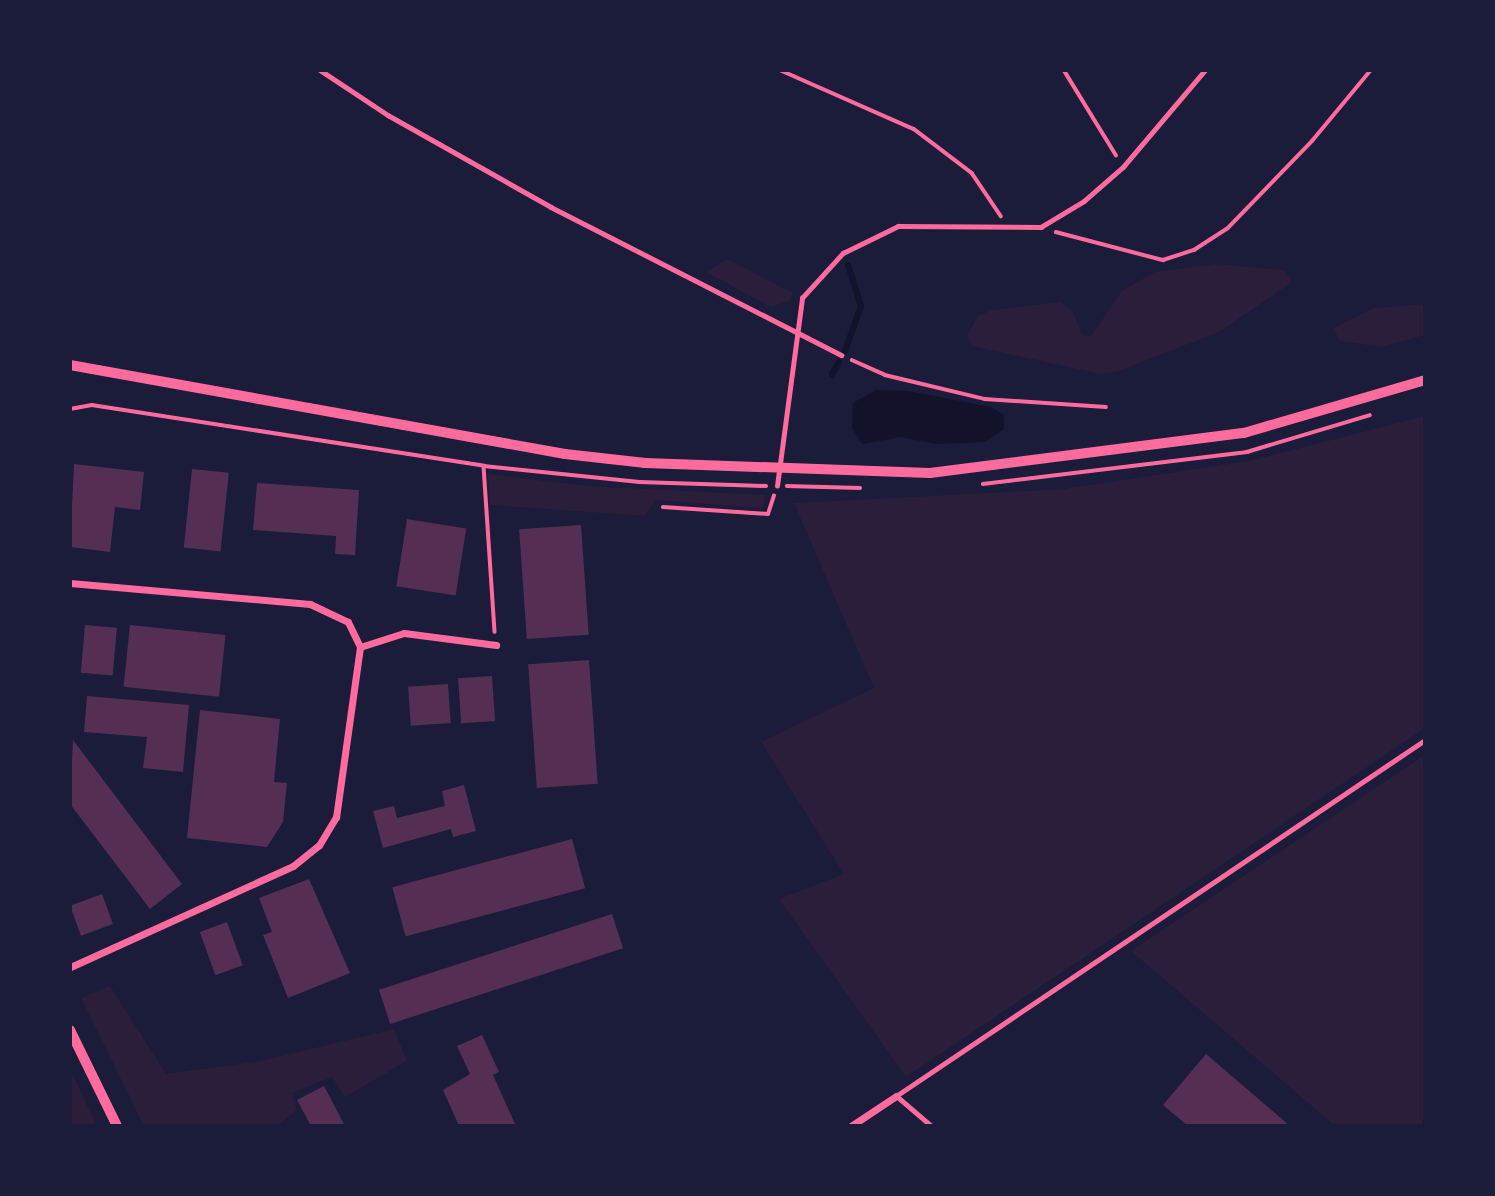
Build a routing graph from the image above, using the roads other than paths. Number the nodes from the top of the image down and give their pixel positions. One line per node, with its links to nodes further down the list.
1 (320, 70): 3 (lane)
2 (1205, 70): 3 (lane)
3 (796, 334): 4 (lane); 7 (lane)
4 (841, 355)
5 (70, 365): 7 (street)
6 (1425, 380): 7 (street)
7 (776, 468): 8 (lane)
8 (777, 486)
9 (70, 583): 11 (street)
10 (496, 645): 11 (street)
11 (360, 647): 13 (street)
12 (1425, 740): 15 (lane)
13 (70, 967)
14 (70, 1030): 16 (street)
15 (896, 1096): 17 (street); 18 (lane)
16 (117, 1126)
17 (851, 1126)
18 (931, 1126)

